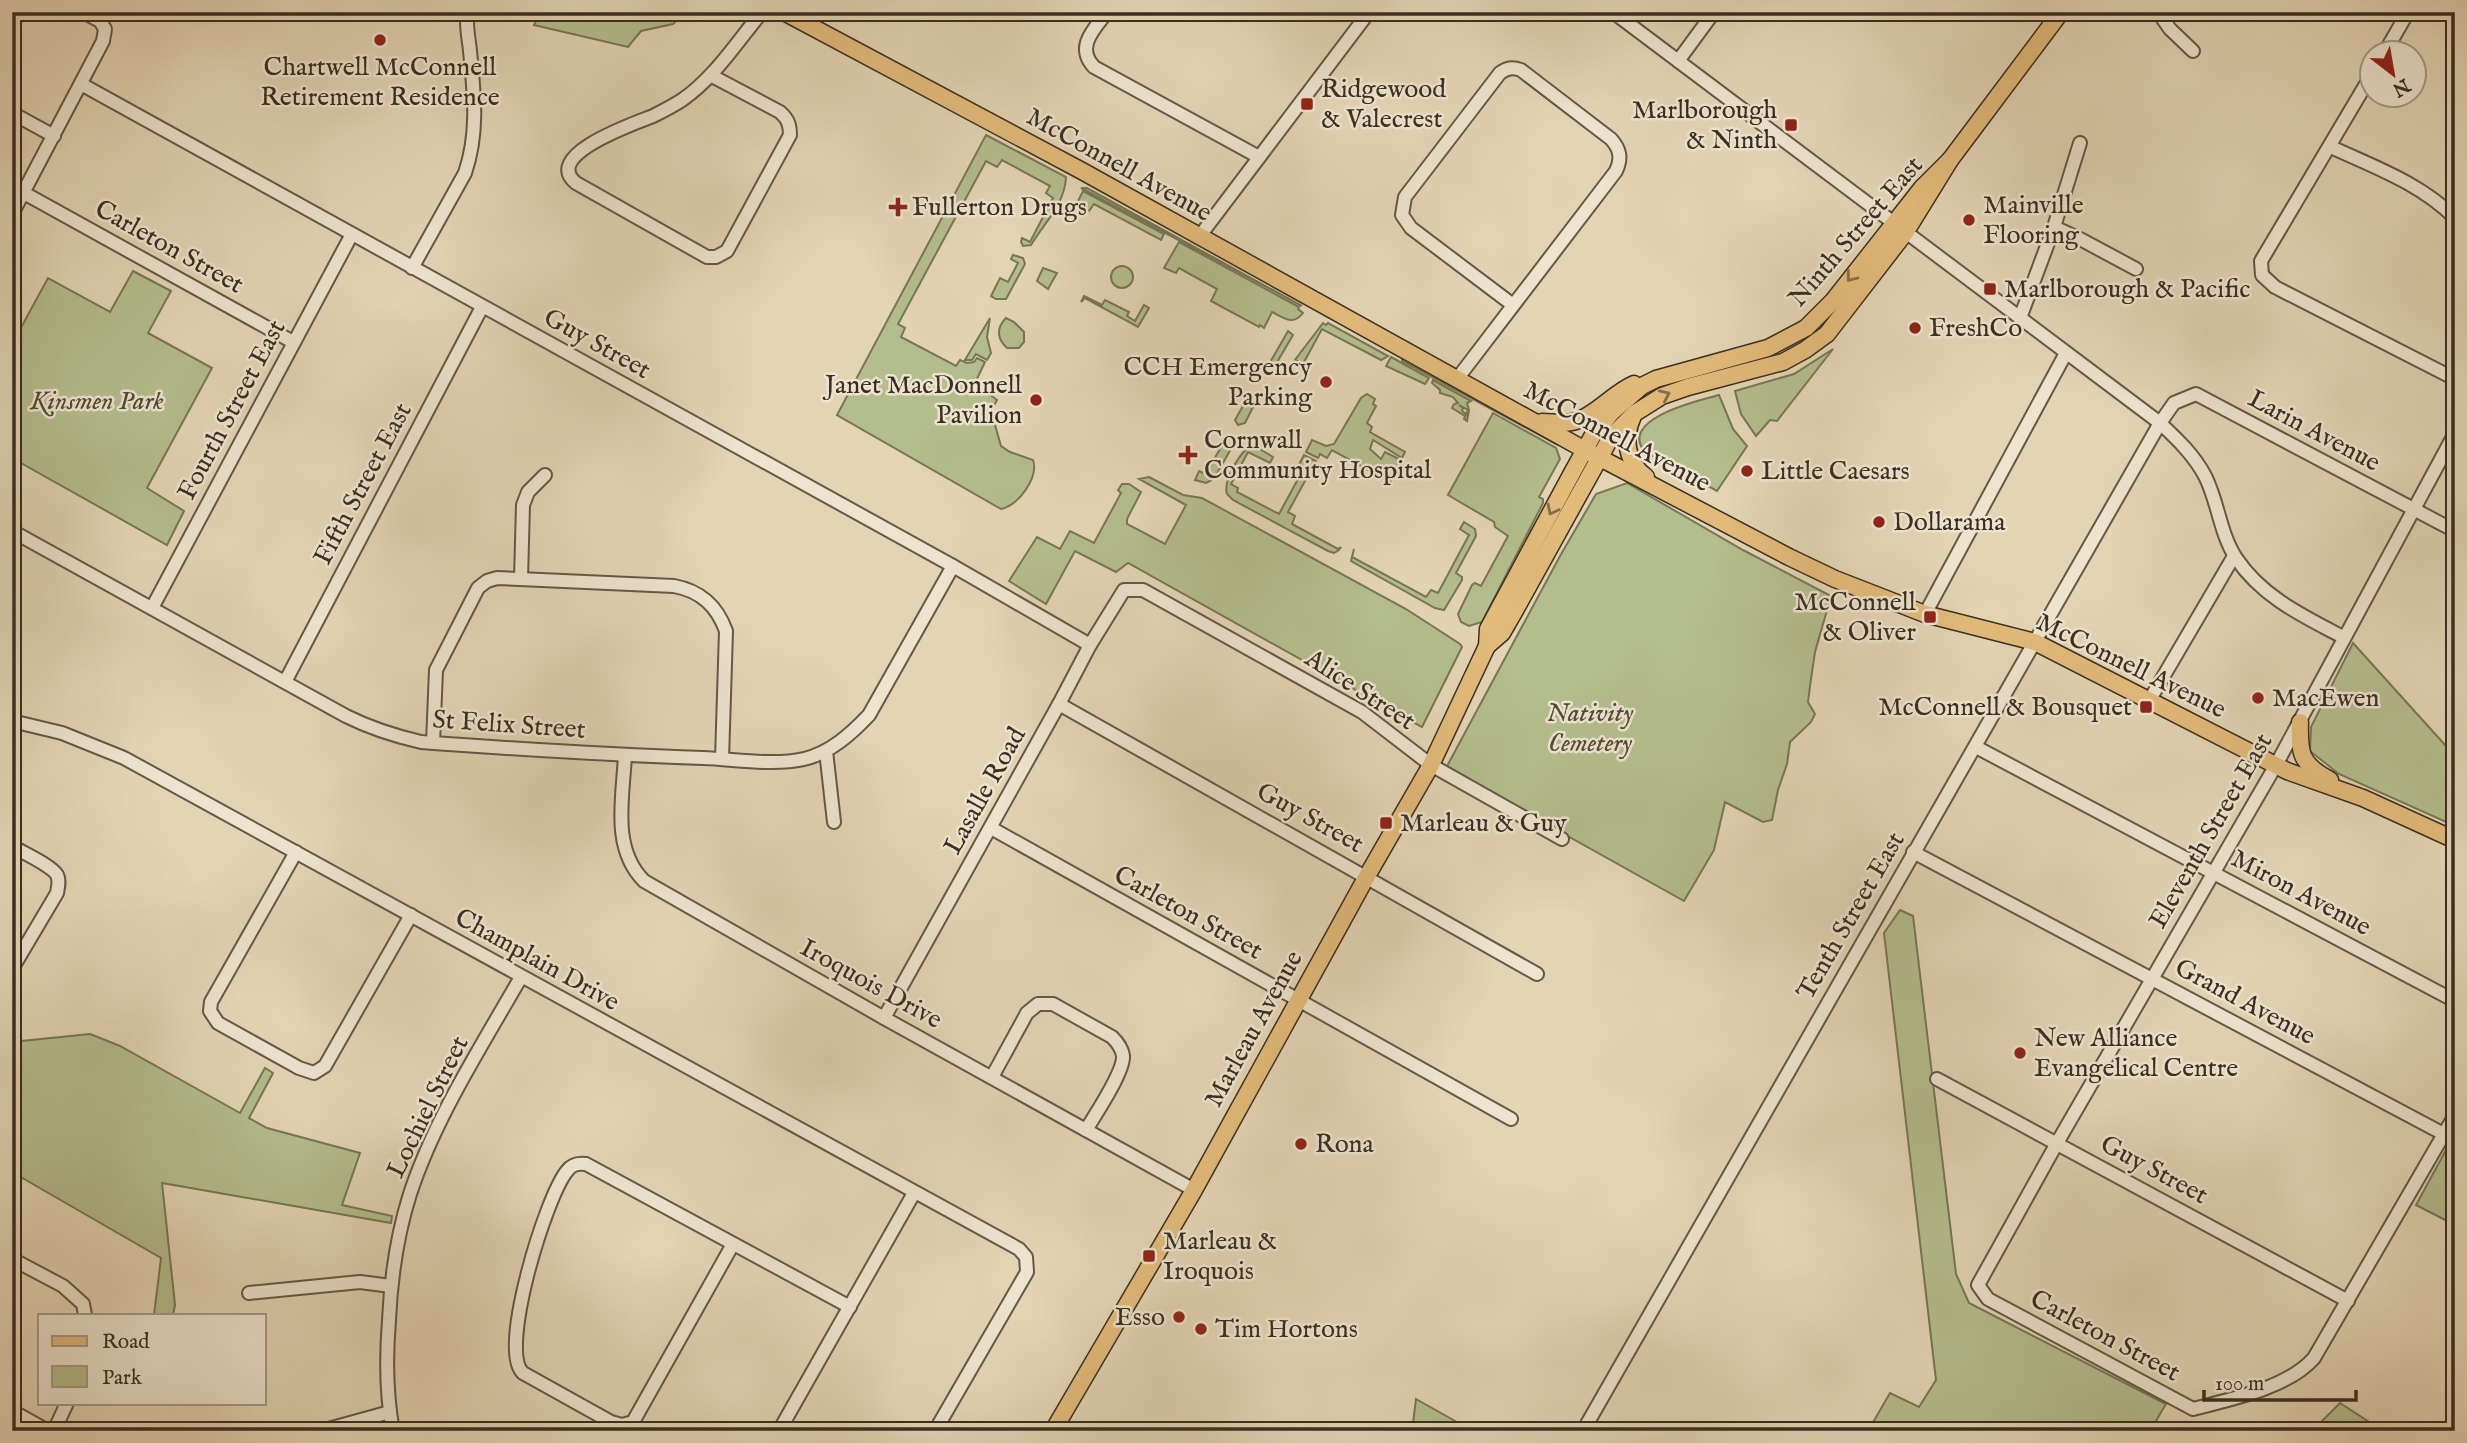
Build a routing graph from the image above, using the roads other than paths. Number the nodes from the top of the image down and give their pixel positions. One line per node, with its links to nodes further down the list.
1 (83, 12): 16 (street)
2 (468, 12): 30 (street)
3 (762, 12): 15 (street)
4 (784, 12): 29 (main road, McConnell Avenue)
5 (1107, 12): 22 (street)
6 (1369, 12): 22 (street)
7 (1613, 12): 14 (street)
8 (1714, 12): 14 (street)
9 (2158, 12): 13 (street)
10 (2408, 12): 12 (street)
11 (2060, 13): 26 (main road, Ninth Street East)
12 (2393, 38)
13 (2193, 51)
14 (1678, 61): 26 (street)
15 (712, 76): 15 (street)
16 (81, 84): 19 (street); 28 (street, Guy Street)
17 (2358, 99): 21 (street)
18 (12, 113): 19 (street)
19 (54, 136): 23 (street)
20 (2080, 143): 27 (street)
21 (2331, 147): 25 (street); 39 (street)
22 (1259, 157): 29 (street)
23 (24, 193): 24 (street); 35 (street, Carleton Street)
24 (12, 214)
25 (2455, 218)
26 (1899, 228): 34 (street); 37 (main road, Ninth Street East, one-way to 37); 40 (main road, Ninth Street East, one-way to 26)
27 (2054, 228): 31 (street); 34 (street)
28 (352, 234): 30 (street, Guy Street); 35 (street, Fourth Street East)
29 (1199, 237): 38 (main road, McConnell Avenue)
30 (412, 268): 33 (street, Guy Street)
31 (2136, 269)
32 (1513, 305): 32 (street); 38 (street)
33 (482, 307): 51 (street, Guy Street); 59 (street, Fifth Street East)
34 (2020, 318): 36 (street)
35 (293, 342): 54 (street, Fourth Street East)
36 (2066, 353): 42 (street); 55 (street)
37 (1670, 373): 41 (main road); 44 (main road, Ninth Street East)
38 (1457, 379): 41 (main road, McConnell Avenue)
39 (2455, 380)
40 (1633, 415): 44 (main road, Ninth Street East); 46 (main road)
41 (1537, 422): 44 (main road, McConnell Avenue)
42 (2160, 423): 47 (street, Larin Avenue); 50 (street); 57 (street, Tenth Street East)
43 (2455, 433): 47 (street, Eleventh Street East)
44 (1592, 454): 46 (main road, McConnell Avenue); 69 (main road, Marleau Avenue)
45 (545, 475): 52 (street)
46 (1658, 488): 55 (main road, McConnell Avenue)
47 (2414, 509): 49 (street, Larin Avenue); 56 (street, Eleventh Street East)
48 (12, 531): 54 (street, St Felix Street)
49 (2455, 531)
50 (2234, 556): 56 (street); 60 (street)
51 (953, 566): 58 (street, Guy Street); 66 (street, St Felix Street)
52 (521, 579): 64 (street); 68 (street)
53 (1128, 590): 58 (street, Lasalle Road); 69 (street, Alice Street)
54 (152, 608): 59 (street, St Felix Street)
55 (1925, 614): 57 (main road, McConnell Avenue)
56 (2343, 637): 63 (street, Eleventh Street East)
57 (2035, 642): 60 (main road, McConnell Avenue); 65 (street, Tenth Street East)
58 (1090, 645): 61 (street, Lasalle Road)
59 (285, 682): 64 (street, St Felix Street)
60 (2148, 701): 70 (main road, McConnell Avenue)
61 (1059, 704): 73 (street, Lasalle Road); 80 (street, Guy Street)
62 (12, 721): 77 (street, Champlain Drive)
63 (2300, 722): 70 (street, Eleventh Street East); 71 (main road)
64 (433, 743): 67 (street, St Felix Street)
65 (1976, 747): 78 (street, Tenth Street East); 79 (street, Miron Avenue)
66 (826, 751): 68 (street, St Felix Street); 72 (street)
67 (625, 755): 68 (street, St Felix Street); 88 (street, Iroquois Drive)
68 (722, 759)
69 (1431, 765): 74 (street, Alice Street); 80 (main road, Marleau Avenue)
70 (2276, 765): 71 (main road, McConnell Avenue); 79 (street, Eleventh Street East)
71 (2363, 798): 75 (main road, McConnell Avenue)
72 (834, 822)
73 (991, 828): 86 (street, Carleton Street); 88 (street, Lasalle Road)
74 (1562, 839)
75 (2455, 840)
76 (12, 846): 82 (street)
77 (296, 852): 81 (street, Champlain Drive); 81 (street)
78 (1913, 852): 85 (street, Grand Avenue); 116 (street, Tenth Street East)
79 (2215, 872): 85 (street, Eleventh Street East); 87 (street, Miron Avenue)
80 (1367, 876): 83 (street, Guy Street); 86 (main road, Marleau Avenue)
81 (411, 915): 84 (street, Champlain Drive)
82 (12, 969)
83 (1537, 974)
84 (521, 977): 97 (street, Champlain Drive); 101 (street, Lochiel Street)
85 (2153, 979): 94 (street, Grand Avenue); 95 (street, Eleventh Street East)
86 (1298, 1001): 92 (street, Carleton Street); 96 (main road, Marleau Avenue)
87 (2455, 1001)
88 (884, 1018): 89 (street, Iroquois Drive)
89 (992, 1077): 93 (street, Iroquois Drive); 93 (street)
90 (1937, 1079): 95 (street, Guy Street)
91 (2455, 1115): 94 (street)
92 (1511, 1118)
93 (1086, 1130): 96 (street, Iroquois Drive)
94 (2449, 1137): 103 (street)
95 (2057, 1143): 99 (street, Eleventh Street East); 103 (street, Guy Street)
96 (1194, 1190): 115 (main road, Marleau Avenue)
97 (914, 1193): 104 (street); 114 (street, Champlain Drive)
98 (733, 1244): 98 (street); 104 (street)
99 (1998, 1247): 103 (street, Carleton Street)
100 (12, 1259): 105 (street)
101 (391, 1286): 102 (street); 108 (street, Lochiel Street)
102 (249, 1293)
103 (2347, 1303)
104 (849, 1307): 113 (street)
105 (85, 1314)
106 (66, 1404): 110 (street)
107 (12, 1411): 109 (street)
108 (390, 1412): 111 (street); 112 (street, Lochiel Street)
109 (48, 1431)
110 (54, 1431)
111 (321, 1431)
112 (393, 1431)
113 (779, 1431)
114 (935, 1431)
115 (1053, 1431)
116 (1583, 1431)

